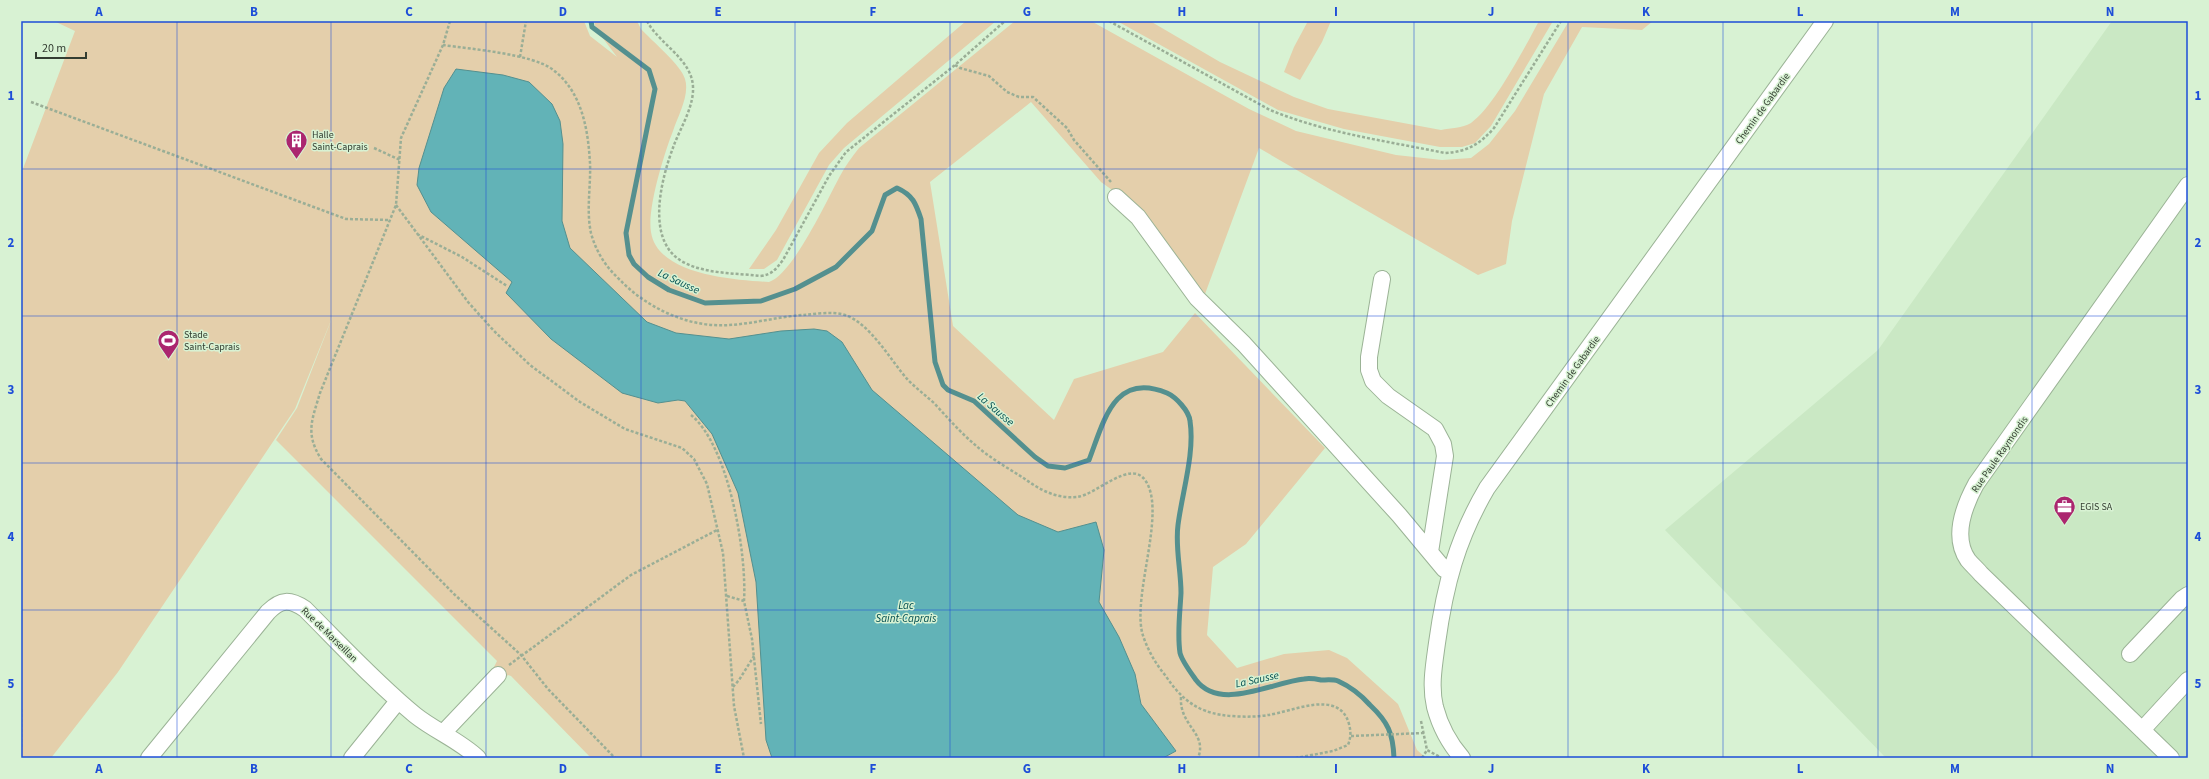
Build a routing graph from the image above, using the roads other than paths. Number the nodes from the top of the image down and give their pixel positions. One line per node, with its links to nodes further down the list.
1 (1825, 21): 6 (street, Chemin de Gabardie)
2 (2188, 185): 12 (street, Rue Paule Raymondis)
3 (1116, 197): 5 (street)
4 (1382, 279): 5 (street)
5 (1430, 552): 6 (street)
6 (1450, 572): 17 (street, Chemin de Gabardie)
7 (2188, 595): 8 (street)
8 (2130, 654)
9 (498, 675): 13 (street)
10 (2188, 680): 12 (street)
11 (398, 701): 13 (street, Rue de Marseillan); 14 (street, Rue de Marseillan); 15 (street)
12 (2142, 730): 18 (street, Rue Paule Raymondis)
13 (443, 733): 16 (street, Rue de Marseillan)
14 (149, 758)
15 (352, 758)
16 (478, 758)
17 (1462, 758)
18 (2171, 758)

